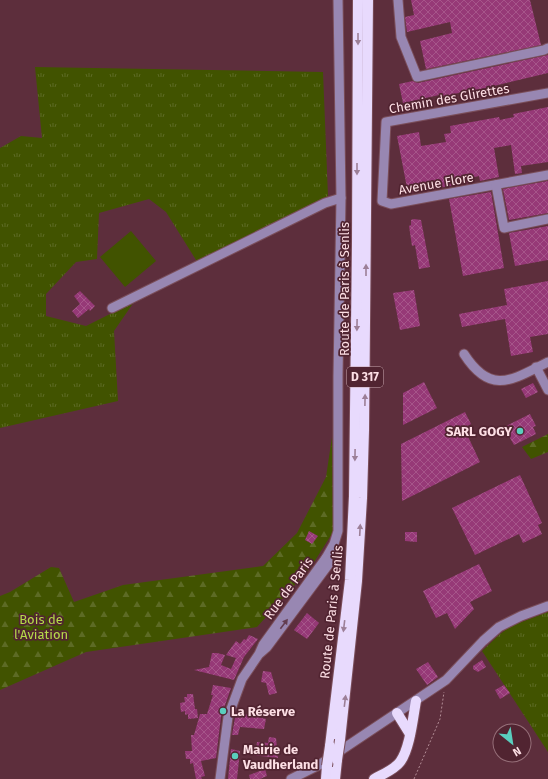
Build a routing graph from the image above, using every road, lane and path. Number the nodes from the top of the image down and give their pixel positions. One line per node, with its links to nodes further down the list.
1 (338, 0): 9 (street)
2 (358, 0): 22 (main road, Route de Paris à Senlis / D 317, one-way to 22, bridge)
3 (368, 0): 22 (main road, Route de Paris à Senlis / D 317, one-way to 3, bridge)
4 (398, 0): 5 (street)
5 (548, 48)
6 (548, 93): 10 (street, Chemin des Glirettes)
7 (548, 175): 8 (street, Avenue Flore)
8 (496, 185): 10 (street, Avenue Flore); 11 (street)
9 (341, 198): 12 (street); 23 (street, Rue de Paris)
10 (382, 201)
11 (548, 219)
12 (112, 308)
13 (464, 354): 15 (street)
14 (548, 362): 15 (street)
15 (536, 368): 16 (street)
16 (548, 390)
17 (548, 606): 19 (street)
18 (444, 690): 29 (path)
19 (416, 701): 20 (street); 21 (main road)
20 (397, 713): 21 (main road); 22 (street)
21 (410, 734): 28 (main road)
22 (330, 765): 24 (street); 25 (main road, D 317); 26 (main road, D 317); 27 (main road)
23 (220, 779)
24 (291, 779)
25 (326, 779)
26 (335, 779)
27 (344, 779)
28 (374, 779)
29 (414, 779)

